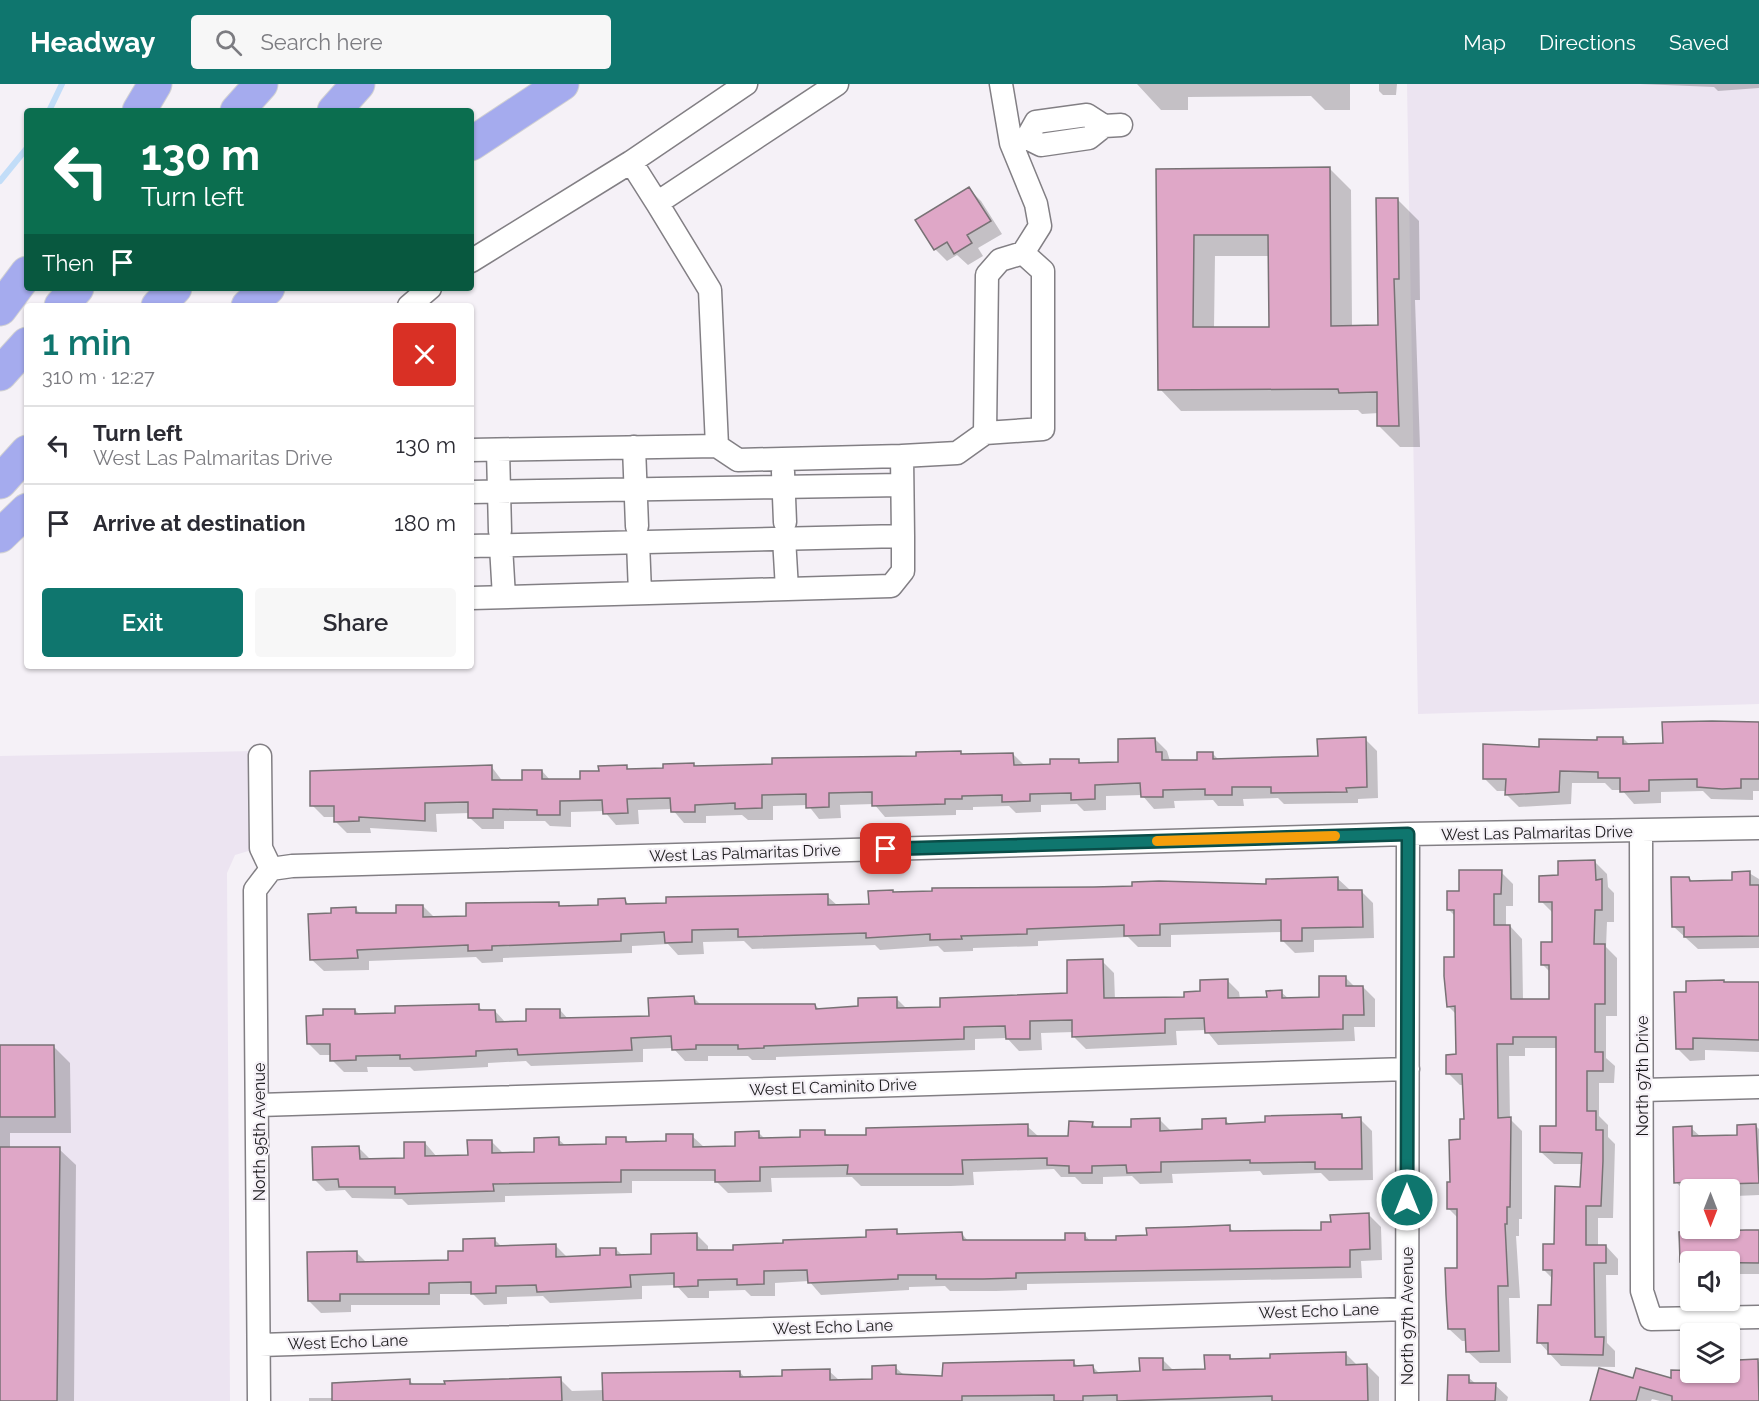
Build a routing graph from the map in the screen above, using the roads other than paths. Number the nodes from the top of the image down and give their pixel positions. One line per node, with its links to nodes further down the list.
1 (155, 84): 8 (highway)
2 (261, 84): 9 (highway)
3 (358, 84): 10 (highway)
4 (562, 84): 13 (highway)
5 (746, 84): 14 (street)
6 (837, 84): 15 (street)
7 (1001, 84): 12 (street)
8 (141, 108)
9 (240, 108)
10 (337, 108)
11 (1112, 125): 12 (street)
12 (1019, 141): 16 (street)
13 (474, 142)
14 (631, 162): 15 (street); 17 (street)
15 (657, 203): 31 (street)
16 (1023, 253): 30 (street); 30 (street)
17 (474, 259)
18 (24, 277): 27 (highway)
19 (74, 291): 23 (highway)
20 (172, 291): 24 (highway)
21 (265, 291): 25 (highway)
22 (426, 291): 26 (street)
23 (64, 303)
24 (161, 303)
25 (251, 303)
26 (412, 303)
27 (0, 309)
28 (24, 347): 29 (highway)
29 (0, 374)
30 (985, 433): 36 (street)
31 (717, 446): 32 (street); 37 (street)
32 (634, 447): 34 (street); 41 (street)
33 (474, 450): 34 (street)
34 (498, 450): 43 (street)
35 (24, 455): 38 (highway)
36 (902, 456): 37 (street); 39 (street)
37 (782, 459): 40 (street)
38 (0, 482)
39 (902, 485): 40 (street); 48 (street)
40 (783, 487): 41 (street); 45 (street)
41 (636, 489): 43 (street); 46 (street)
42 (474, 492): 43 (street)
43 (499, 492): 49 (street)
44 (24, 513): 47 (highway)
45 (784, 530): 46 (street); 48 (street); 51 (street)
46 (637, 534): 49 (street); 52 (street)
47 (0, 536)
48 (903, 536): 51 (street)
49 (500, 538): 50 (street); 53 (street)
50 (474, 545)
51 (787, 589): 52 (street)
52 (640, 593): 53 (street)
53 (504, 597): 54 (street)
54 (474, 598)
55 (260, 756): 59 (street)
56 (1759, 828): 57 (street, West Las Palmaritas Drive)
57 (1641, 831): 58 (street, West Las Palmaritas Drive); 62 (street, North 97th Drive)
58 (1408, 834): 59 (street, West Las Palmaritas Drive); 60 (street, North 97th Avenue)
59 (271, 869): 63 (street, North 95th Avenue)
60 (1407, 1068): 63 (street, West El Caminito Drive); 64 (street, North 97th Avenue)
61 (1759, 1087): 62 (street)
62 (1642, 1090): 65 (street, North 97th Drive)
63 (259, 1105): 66 (street, North 95th Avenue)
64 (1407, 1309): 66 (street, West Echo Lane); 68 (street, North 97th Avenue)
65 (1759, 1317)
66 (260, 1345): 67 (street, North 95th Avenue)
67 (259, 1401)
68 (1407, 1401)

